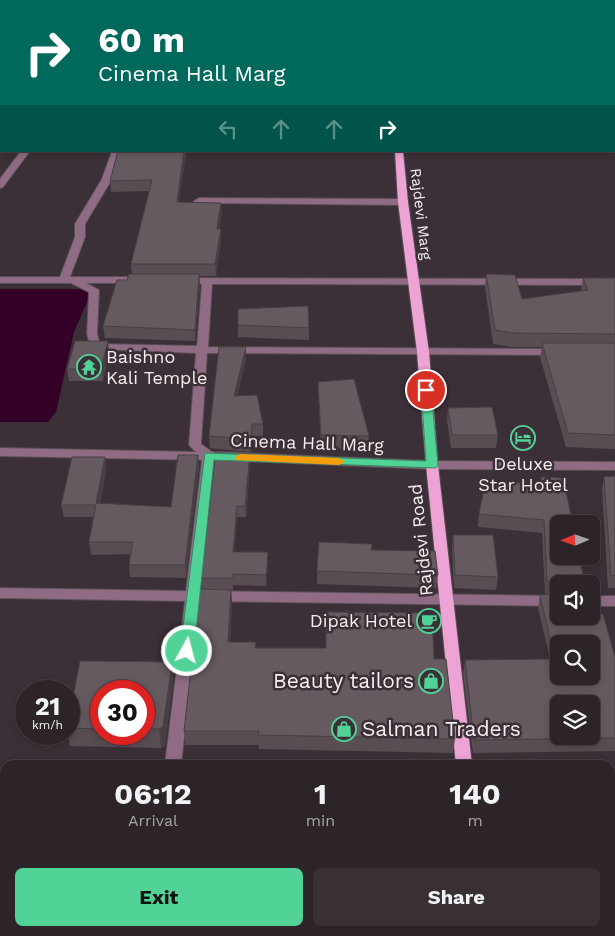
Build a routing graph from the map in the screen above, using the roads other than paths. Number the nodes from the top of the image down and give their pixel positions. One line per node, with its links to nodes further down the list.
1 (25, 152): 4 (street)
2 (116, 152): 7 (street)
3 (399, 152): 6 (main road, Rajdevi Marg)
4 (0, 185)
5 (199, 202): 6 (street)
6 (403, 202): 11 (main road, Rajdevi Marg)
7 (65, 279): 8 (street); 9 (street); 14 (street)
8 (0, 280)
9 (142, 280)
10 (170, 281): 12 (street)
11 (415, 281): 12 (street); 13 (street); 15 (main road, Rajdevi Road)
12 (208, 282): 14 (street)
13 (615, 282)
14 (203, 350): 15 (street); 18 (street)
15 (423, 352): 16 (street); 19 (main road, Rajdevi Road)
16 (567, 352)
17 (1, 453): 18 (street, Cinema Hall Marg)
18 (209, 456): 19 (street, Cinema Hall Marg); 22 (street)
19 (432, 465): 20 (street, Cinema Hall Marg); 23 (main road, Rajdevi Road)
20 (615, 466)
21 (0, 593): 22 (street)
22 (194, 594): 23 (street); 27 (street)
23 (447, 599): 24 (street); 28 (main road, Rajdevi Road)
24 (550, 600)
25 (600, 601): 26 (street)
26 (615, 602)
27 (174, 760)
28 (463, 760)

